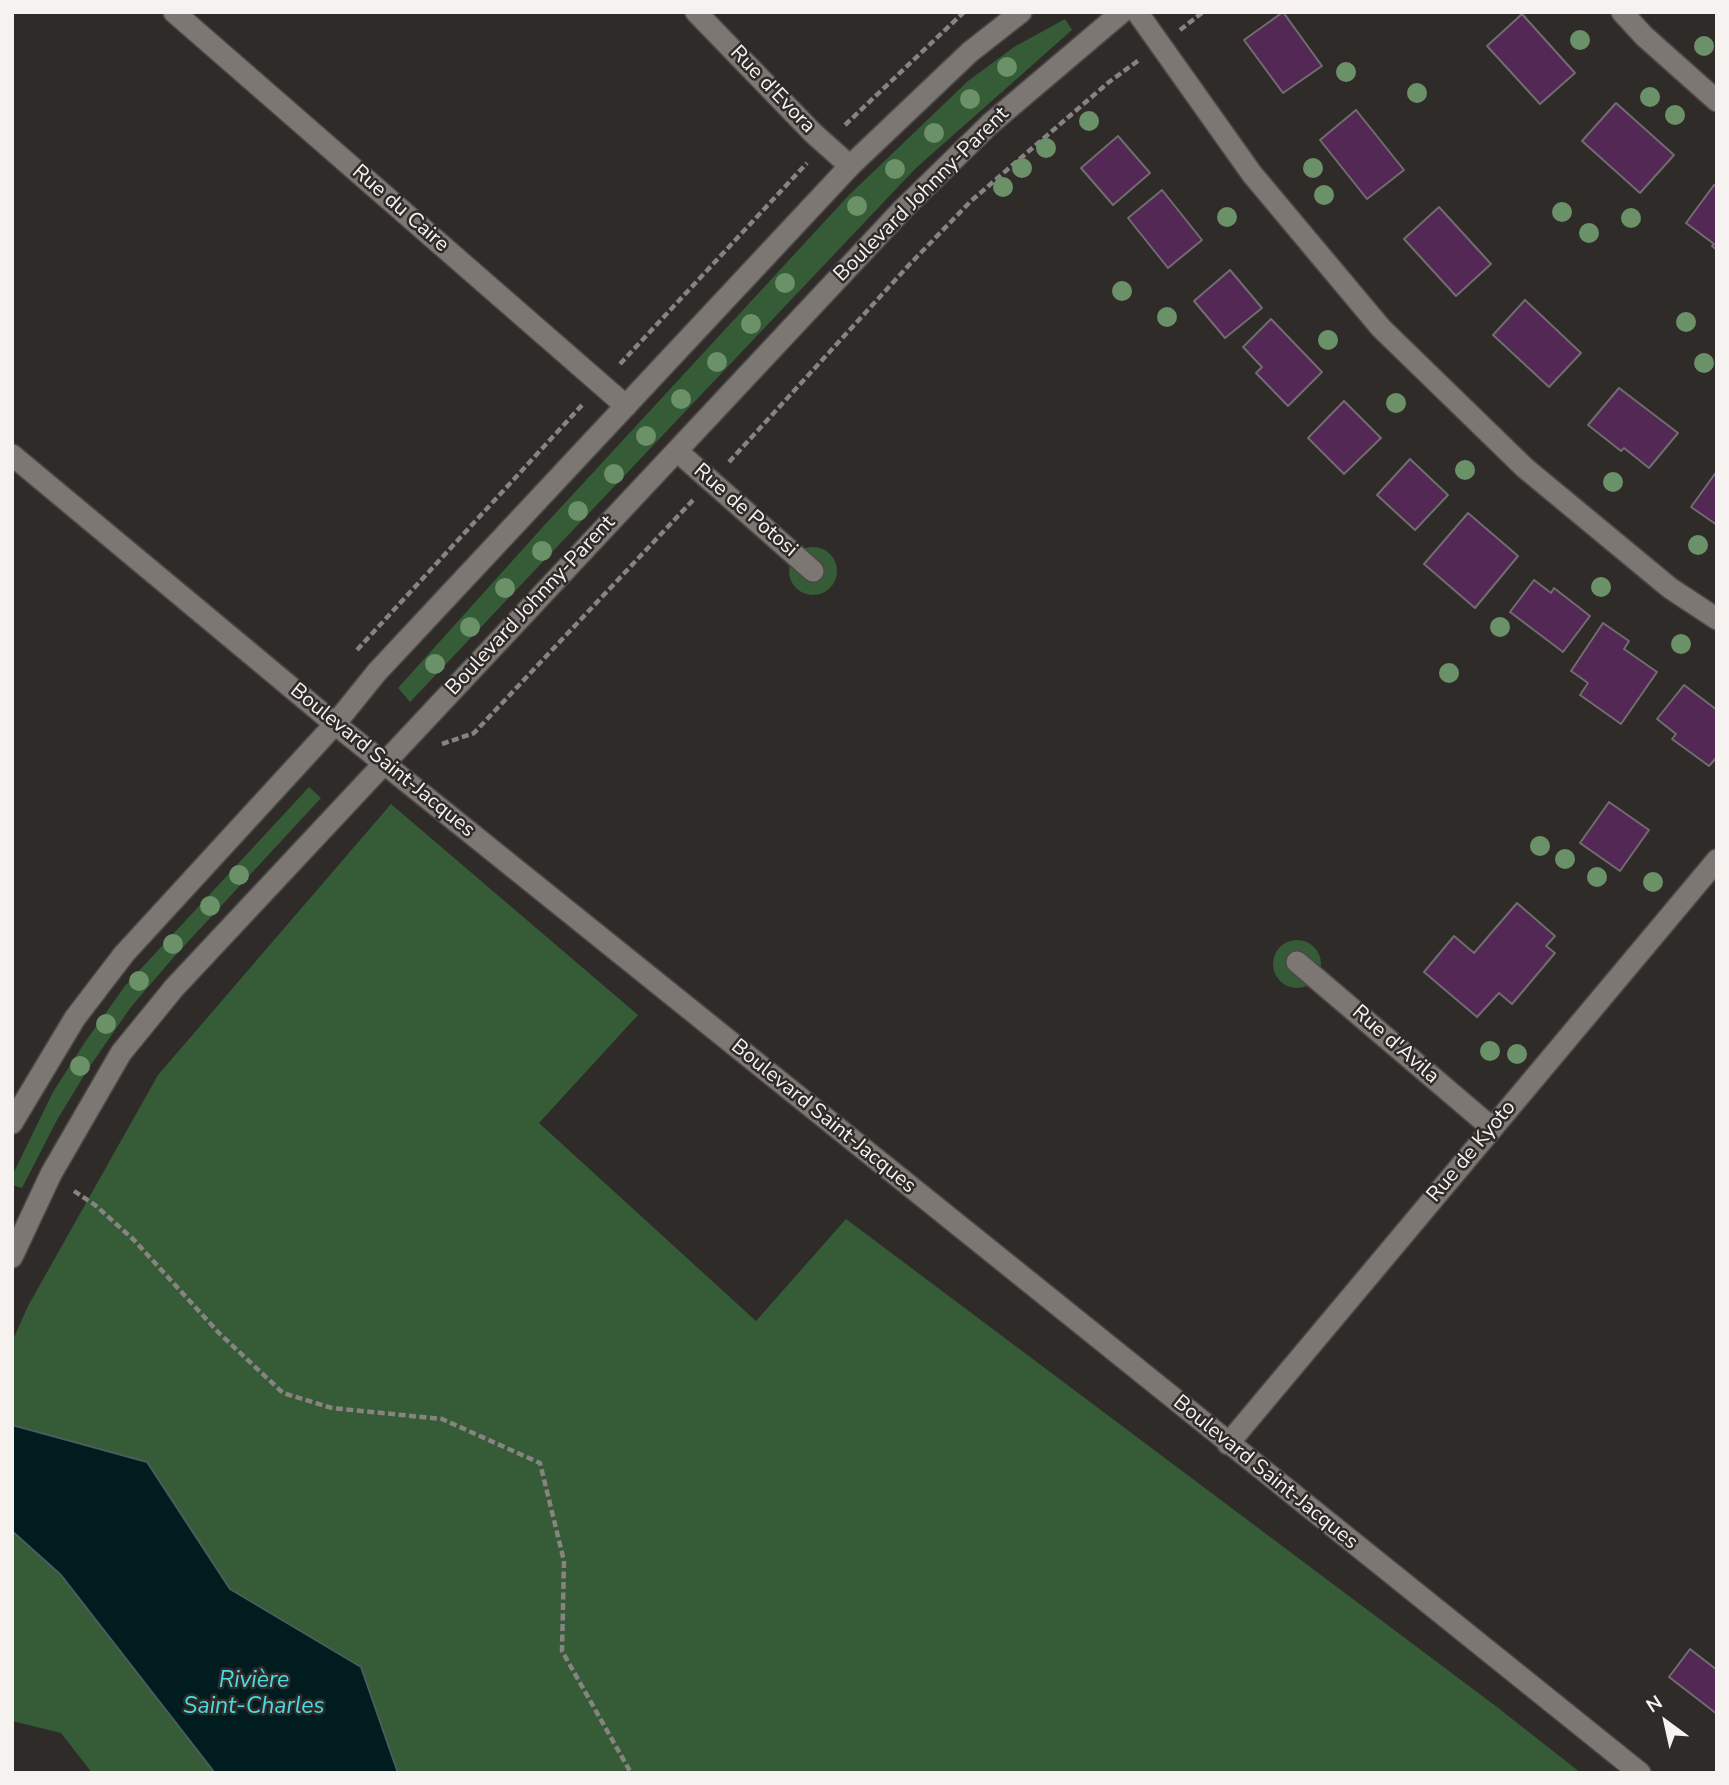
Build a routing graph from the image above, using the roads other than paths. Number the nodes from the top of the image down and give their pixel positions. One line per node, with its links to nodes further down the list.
1 (174, 12): 9 (street, Rue du Caire)
2 (696, 12): 8 (street, Rue d'Evora)
3 (1021, 12): 8 (street)
4 (1122, 12): 10 (street, Boulevard Johnny-Parent)
5 (1137, 12): 13 (street)
6 (1622, 12): 7 (street)
7 (1717, 101)
8 (850, 166): 9 (street)
9 (626, 406): 14 (street)
10 (677, 451): 12 (street, Rue de Potosi); 15 (street, Boulevard Johnny-Parent)
11 (12, 455): 14 (street, Boulevard Saint-Jacques)
12 (813, 570)
13 (1717, 619)
14 (335, 724): 15 (street, Boulevard Saint-Jacques); 18 (street)
15 (384, 762): 20 (street, Boulevard Johnny-Parent); 21 (street, Boulevard Saint-Jacques)
16 (1717, 860): 19 (street, Rue de Kyoto)
17 (1297, 962): 19 (street, Rue d'Avila)
18 (12, 1123)
19 (1492, 1128): 21 (street, Rue de Kyoto)
20 (12, 1256)
21 (1228, 1444): 22 (street, Boulevard Saint-Jacques)
22 (1640, 1773)

